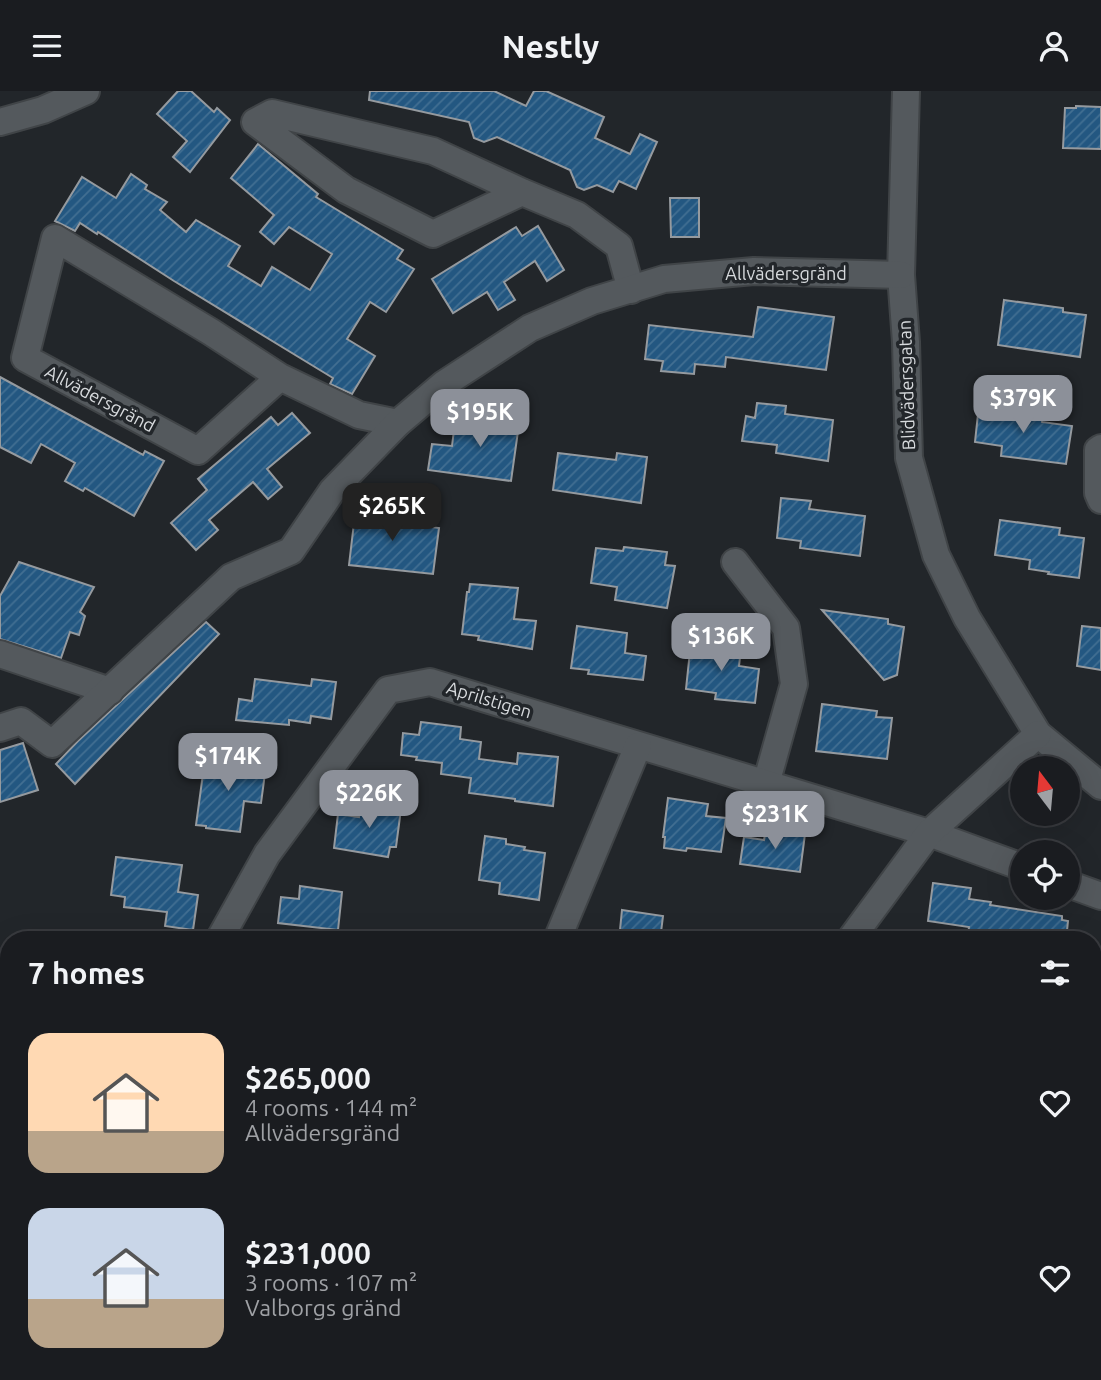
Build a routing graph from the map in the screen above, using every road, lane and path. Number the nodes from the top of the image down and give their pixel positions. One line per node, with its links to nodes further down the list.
1 (86, 91): 3 (street)
2 (906, 91): 5 (street, Blidvädersgatan)
3 (0, 123)
4 (522, 192): 4 (street); 6 (street)
5 (901, 275): 6 (street, Allvädersgränd); 15 (street, Blidvädersgatan)
6 (631, 290): 8 (street, Allvädersgränd)
7 (280, 377): 7 (street, Allvädersgränd); 8 (street, Allvädersgränd)
8 (398, 423): 13 (street, Allvädersgränd)
9 (1101, 448): 10 (street)
10 (1101, 500)
11 (735, 562): 17 (street)
12 (0, 654): 13 (street)
13 (110, 691): 14 (street, Allvädersgränd)
14 (0, 728)
15 (1038, 734): 18 (street, Blidvädersgatan); 19 (street)
16 (638, 746): 17 (street, Aprilstigen); 23 (street, Aprilstigen); 24 (street)
17 (766, 784): 19 (street, Aprilstigen)
18 (1101, 786)
19 (929, 833): 20 (street, Aprilstigen); 25 (street)
20 (1010, 863)
21 (1080, 888): 22 (street)
22 (1101, 896)
23 (224, 931)
24 (561, 931)
25 (857, 931)

